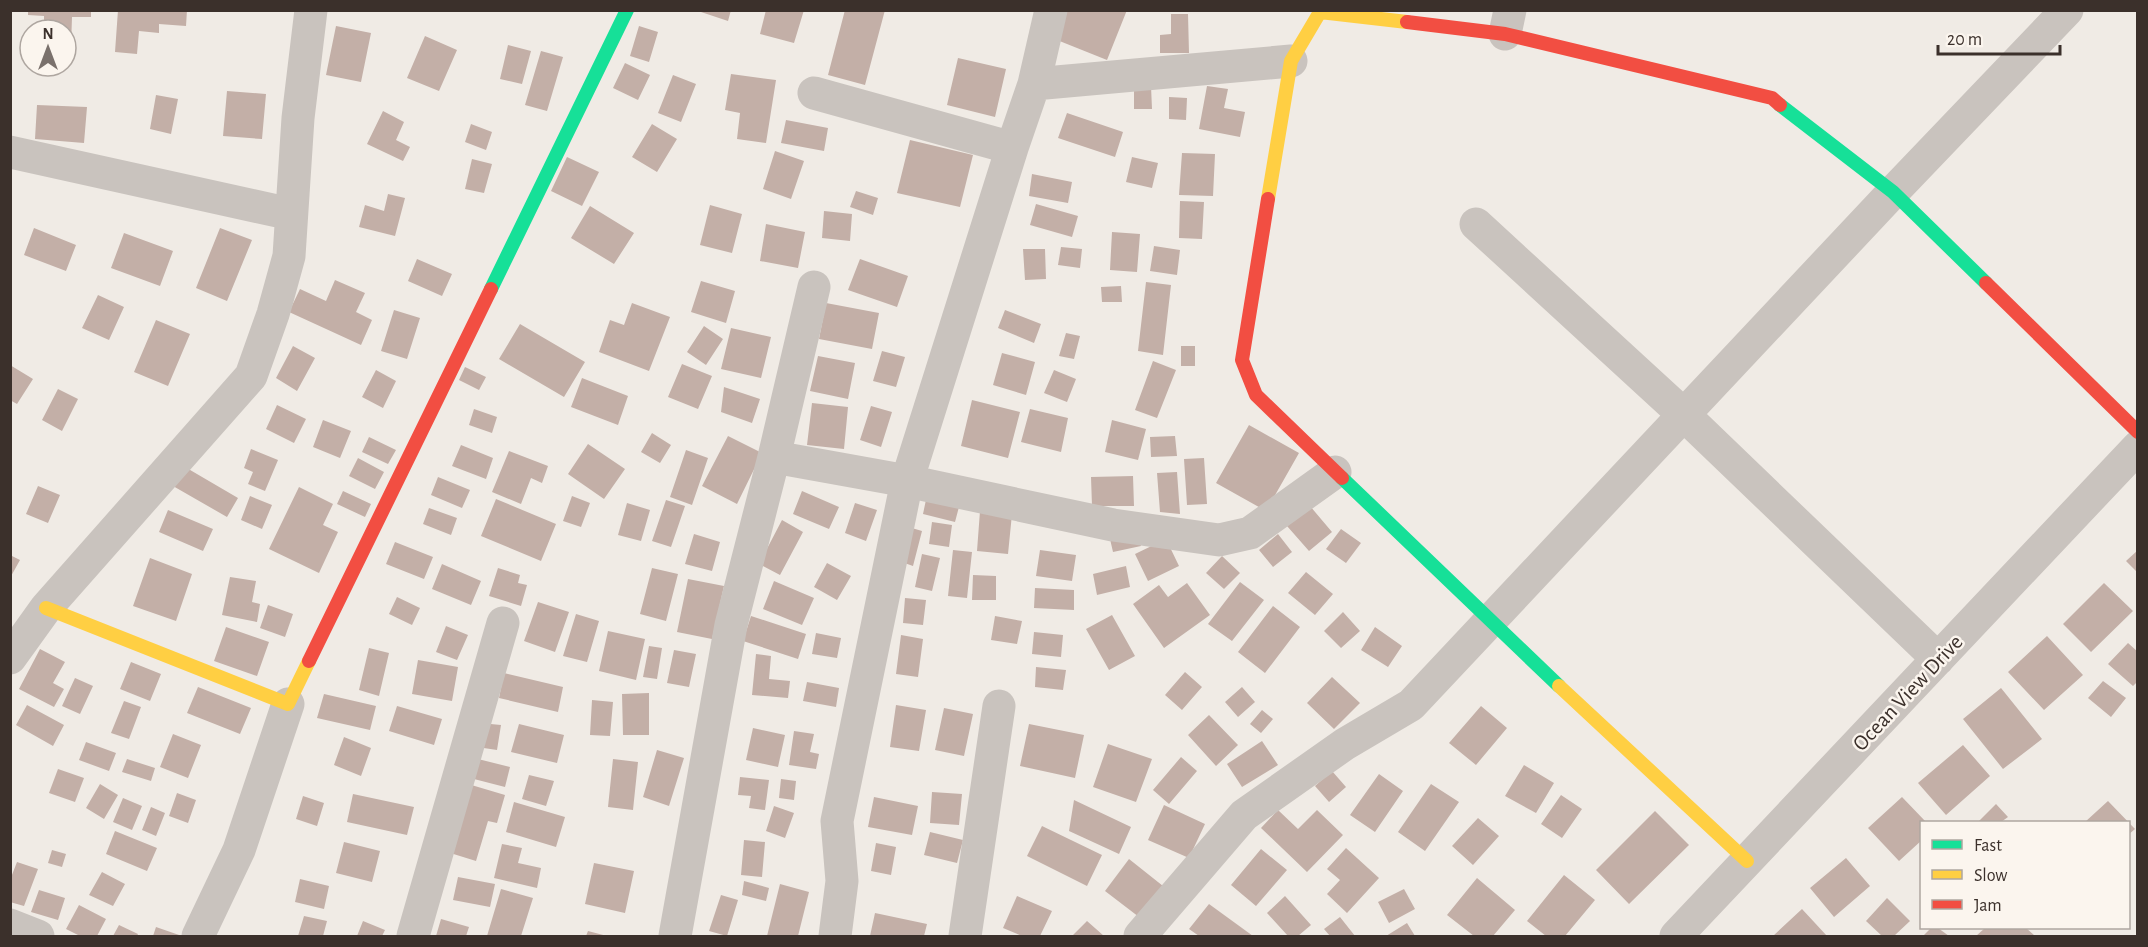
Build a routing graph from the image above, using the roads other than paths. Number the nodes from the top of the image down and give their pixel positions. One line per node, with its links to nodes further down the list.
1 (311, 10): 12 (street)
2 (627, 10): 26 (street)
3 (1051, 10): 7 (street)
4 (2067, 10): 11 (street)
5 (1508, 22): 6 (street); 11 (street)
6 (1291, 62): 7 (street); 19 (street)
7 (1034, 84): 9 (street)
8 (814, 93): 9 (street)
9 (1012, 148): 20 (street)
10 (10, 152): 12 (street)
11 (1893, 192): 15 (street); 16 (street)
12 (291, 214): 21 (street)
13 (1476, 224): 15 (street)
14 (814, 287): 18 (street)
15 (1683, 414): 22 (street); 25 (street)
16 (2138, 432)
17 (2138, 447): 25 (street, Ocean View Drive)
18 (774, 457): 20 (street); 33 (street)
19 (1335, 472): 20 (street); 22 (street)
20 (907, 481): 34 (street)
21 (46, 608): 24 (street); 26 (street)
22 (1490, 621): 28 (street); 36 (street)
23 (503, 622): 32 (street)
24 (10, 658)
25 (1938, 659): 28 (street, Ocean View Drive)
26 (288, 704): 31 (street)
27 (999, 706): 35 (street)
28 (1747, 861): 37 (street, Ocean View Drive)
29 (10, 925): 30 (street)
30 (38, 936)
31 (198, 936)
32 (413, 936)
33 (675, 936)
34 (835, 936)
35 (965, 936)
36 (1140, 936)
37 (1676, 936)

